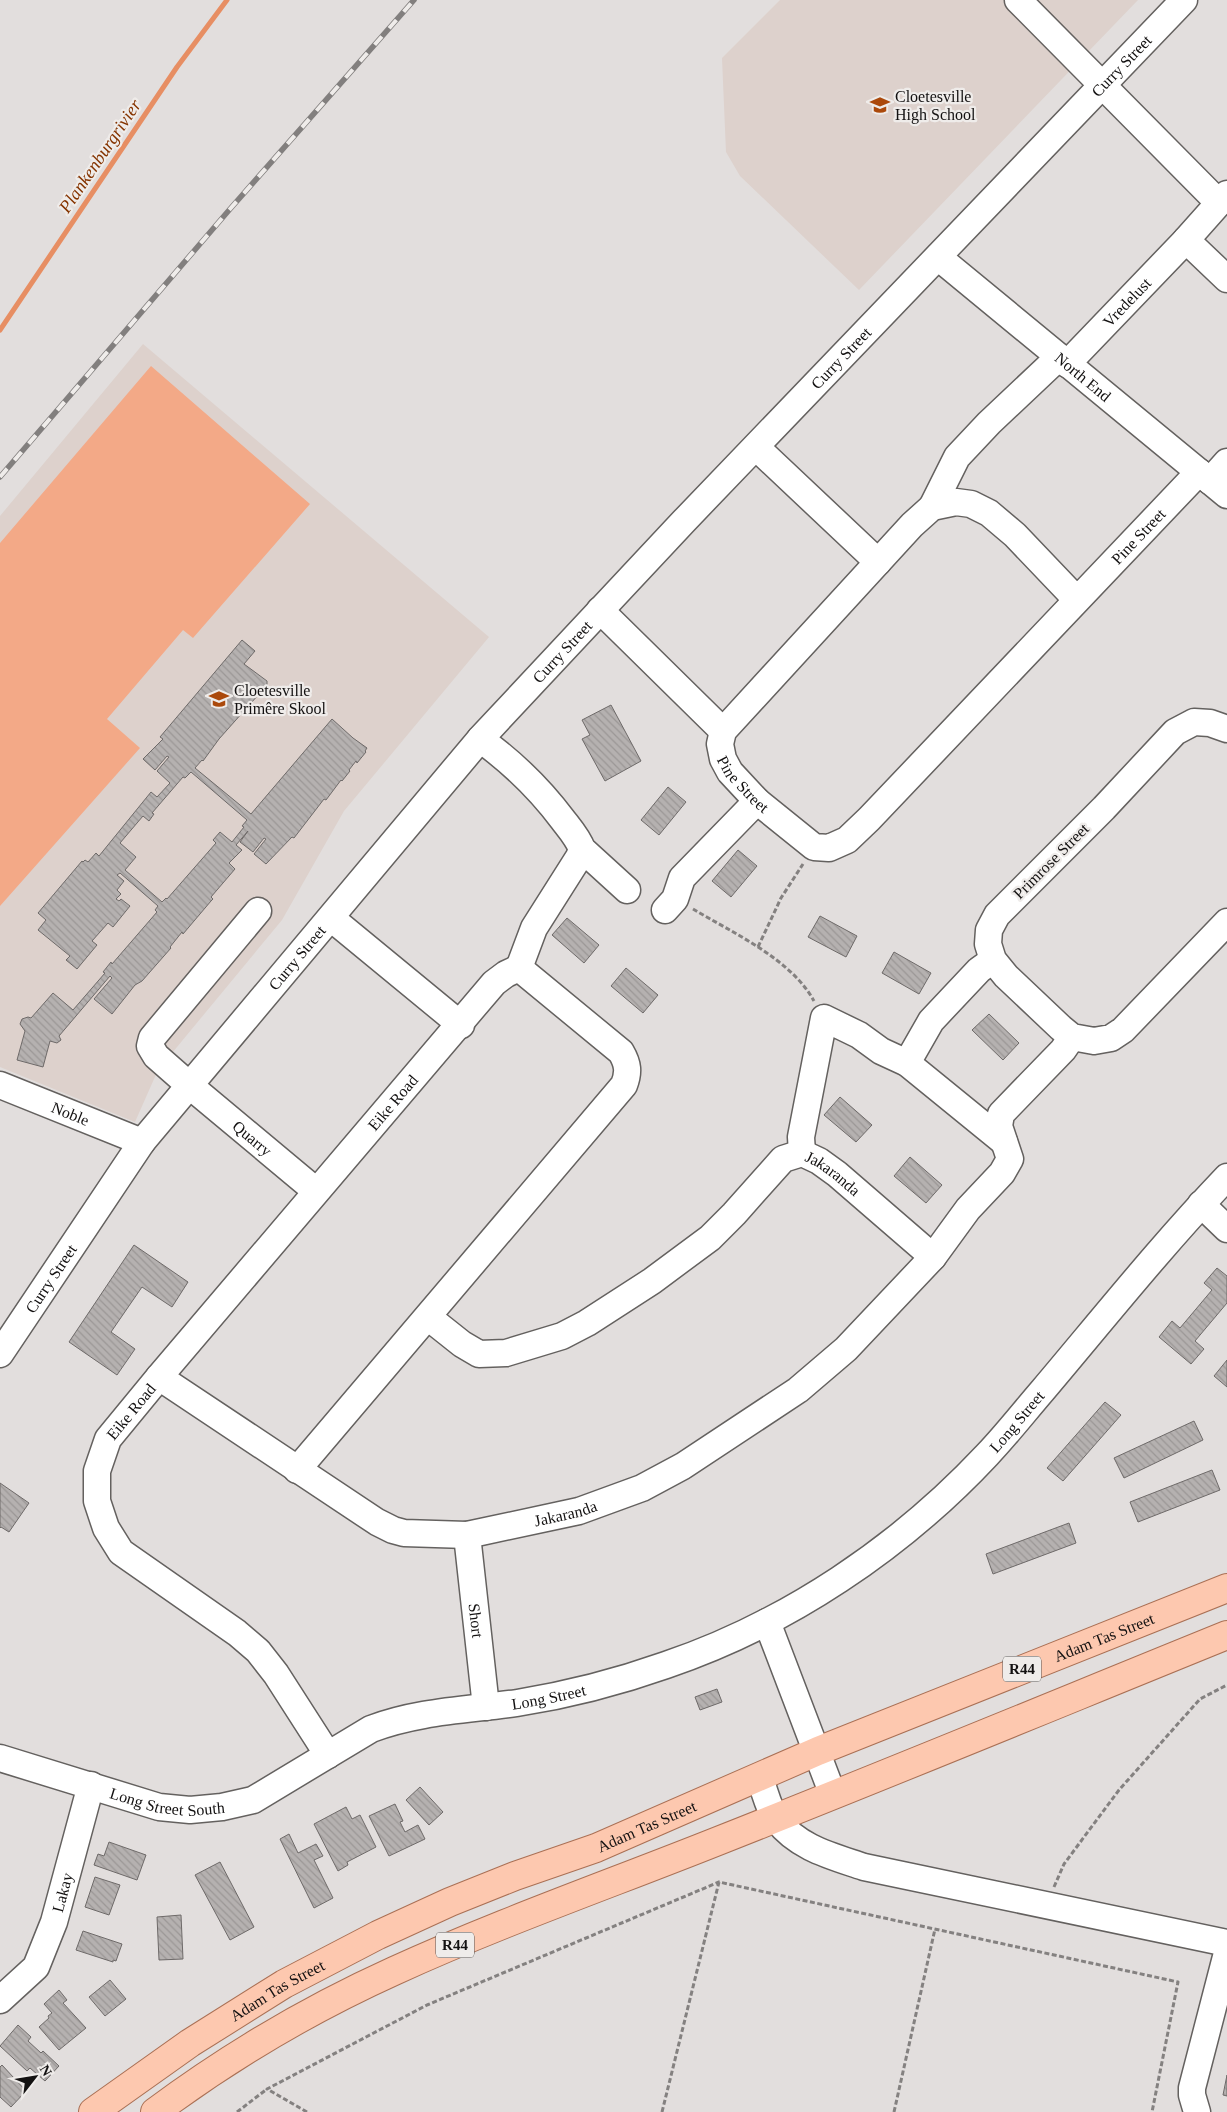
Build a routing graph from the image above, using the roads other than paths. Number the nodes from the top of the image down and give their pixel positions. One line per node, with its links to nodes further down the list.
1 (1018, 0): 3 (street)
2 (1184, 0): 3 (street, Curry Street)
3 (1102, 85): 4 (street); 6 (street, Curry Street)
4 (1223, 198): 5 (street, Vredelust)
5 (1186, 240): 7 (street); 8 (street, Vredelust)
6 (938, 257): 8 (street, North End); 9 (street, Curry Street)
7 (1227, 278)
8 (1063, 360): 10 (street, North End); 11 (street, Vredelust)
9 (756, 447): 12 (street); 14 (street, Curry Street)
10 (1216, 477): 13 (street, Pine Street)
11 (932, 507): 12 (street, Pine Street); 13 (street)
12 (878, 562): 16 (street, Pine Street)
13 (1077, 600): 18 (street, Pine Street)
14 (600, 610): 16 (street); 17 (street, Curry Street)
15 (1227, 729): 25 (street, Primrose Street)
16 (723, 731): 18 (street, Pine Street)
17 (480, 739): 19 (street); 23 (street, Curry Street)
18 (758, 801): 21 (street)
19 (582, 849): 20 (street); 26 (street)
20 (627, 890)
21 (670, 904)
22 (258, 911): 31 (street, Quarry)
23 (331, 918): 27 (street); 31 (street, Curry Street)
24 (1227, 922): 28 (street)
25 (993, 960): 28 (street); 29 (street)
26 (519, 968): 27 (street, Eike Road); 40 (street)
27 (460, 1025): 36 (street, Eike Road)
28 (1072, 1037): 33 (street)
29 (907, 1063): 33 (street); 34 (street)
30 (0, 1085): 32 (street, Noble)
31 (189, 1085): 32 (street, Curry Street); 36 (street, Quarry)
32 (142, 1142): 41 (street, Curry Street)
33 (1004, 1142): 39 (street, Jakaranda)
34 (802, 1153): 39 (street, Jakaranda); 40 (street, Jakaranda)
35 (1227, 1177): 37 (street, Long Street)
36 (316, 1191): 42 (street, Eike Road)
37 (1201, 1204): 38 (street); 46 (street, Long Street)
38 (1227, 1229)
39 (933, 1257): 44 (street, Jakaranda)
40 (428, 1316): 43 (street)
41 (0, 1354)
42 (158, 1377): 43 (street, Jakaranda); 50 (street, Eike Road)
43 (297, 1470): 44 (street, Jakaranda)
44 (467, 1535): 48 (street, Short)
45 (1227, 1588): 49 (main road, Adam Tas Street / R44)
46 (767, 1622): 48 (street, Long Street); 49 (street)
47 (1227, 1635): 54 (main road, R44)
48 (486, 1707): 50 (street, Long Street)
49 (818, 1751): 52 (main road, Adam Tas Street / R44); 54 (street)
50 (328, 1755): 53 (street, Long Street South)
51 (0, 1758): 53 (street, Long Street South)
52 (759, 1776): 55 (street); 59 (main road, Adam Tas Street / R44)
53 (91, 1785): 58 (street, Lakay)
54 (833, 1795): 55 (main road, R44)
55 (776, 1818): 56 (street); 60 (main road, R44)
56 (1227, 1943)
57 (1227, 1953): 61 (street)
58 (4, 1990)
59 (93, 2112)
60 (155, 2112)
61 (1197, 2112)

